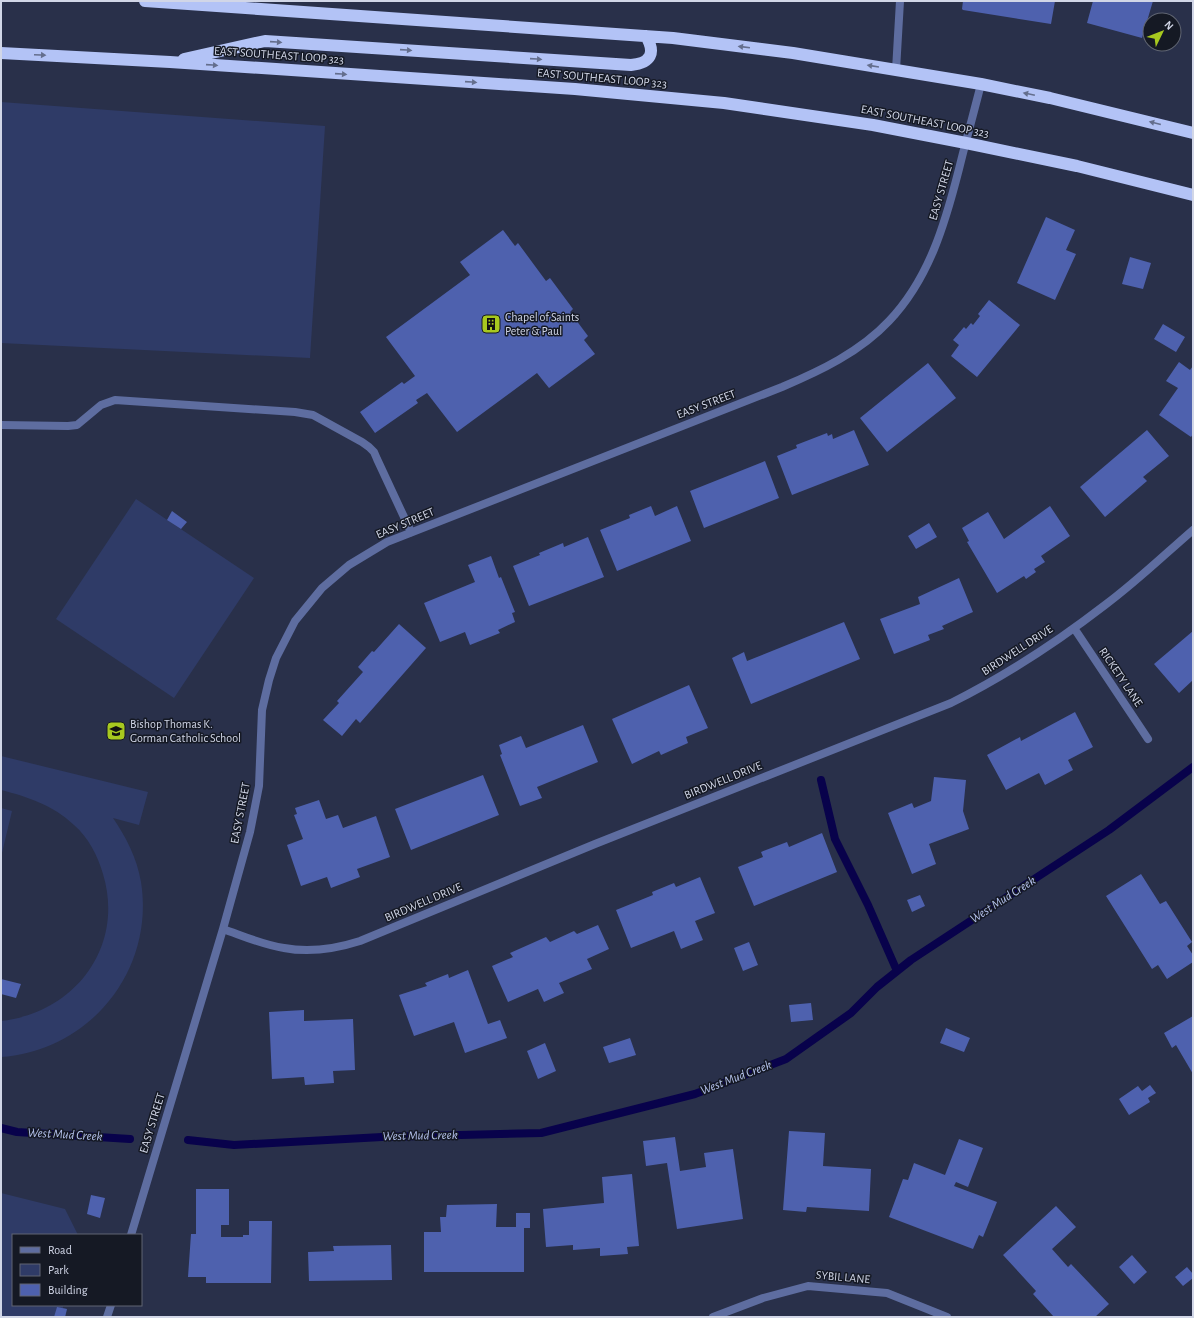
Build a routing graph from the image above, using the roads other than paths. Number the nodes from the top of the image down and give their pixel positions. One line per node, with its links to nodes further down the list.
1 (145, 1): 3 (highway)
2 (900, 1): 6 (street)
3 (646, 36): 5 (highway, one-way to 3); 6 (highway, one-way to 3)
4 (1, 53): 5 (highway, EAST SOUTHEAST LOOP 323, one-way to 5)
5 (170, 62): 9 (highway, EAST SOUTHEAST LOOP 323, one-way to 9)
6 (896, 70): 7 (highway)
7 (981, 84): 8 (highway, one-way to 7); 9 (street, EASY STREET)
8 (1193, 133)
9 (966, 143): 10 (highway, EAST SOUTHEAST LOOP 323); 13 (street, EASY STREET)
10 (1193, 195)
11 (1, 425): 13 (street)
12 (1193, 530): 14 (street, BIRDWELL DRIVE)
13 (411, 532): 16 (street, EASY STREET)
14 (1074, 628): 15 (street, RICKETY LANE); 16 (street, BIRDWELL DRIVE)
15 (1148, 739)
16 (223, 929): 17 (street, EASY STREET)
17 (132, 1234)
18 (111, 1306): 19 (street)
19 (107, 1317)
20 (713, 1317): 21 (street, SYBIL LANE)
21 (947, 1317)

